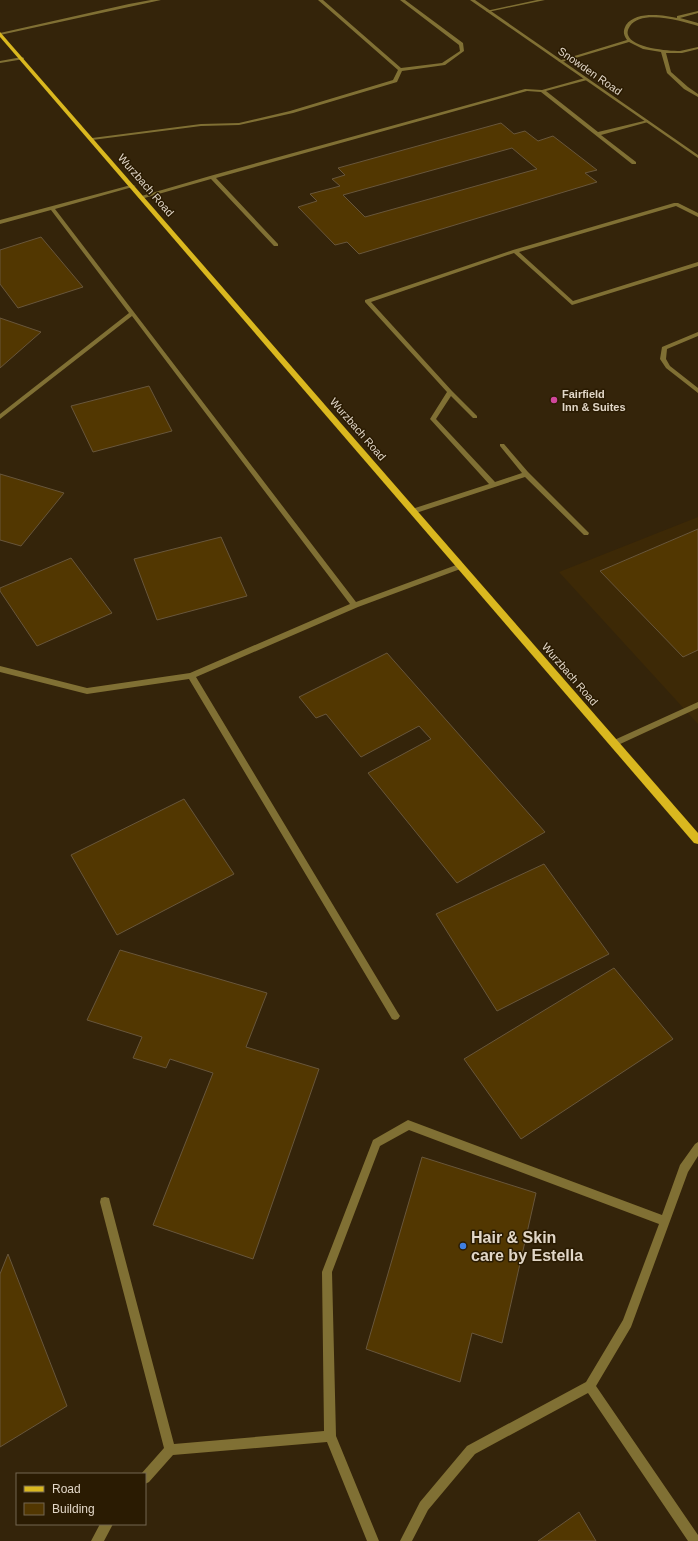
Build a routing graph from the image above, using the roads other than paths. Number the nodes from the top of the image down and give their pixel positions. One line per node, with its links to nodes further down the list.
1 (159, 0): 10 (street)
2 (320, 0): 17 (street)
3 (402, 0): 17 (street)
4 (472, 0): 6 (street, Snowden Road)
5 (543, 0): 6 (street)
6 (488, 11): 15 (street, Snowden Road)
7 (698, 12): 8 (street)
8 (678, 18): 9 (street); 11 (street)
9 (698, 24)
10 (0, 34): 14 (main road, Wurzbach Road)
11 (630, 40): 13 (street); 15 (street)
12 (698, 48): 13 (street)
13 (662, 52): 20 (street)
14 (22, 58): 16 (street); 23 (main road, Wurzbach Road)
15 (560, 61): 18 (street, Snowden Road)
16 (0, 62)
17 (400, 70): 23 (street)
18 (585, 79): 19 (street); 21 (street, Snowden Road)
19 (542, 91): 22 (street); 26 (street)
20 (698, 96)
21 (646, 121): 22 (street); 24 (street, Snowden Road)
22 (597, 134): 25 (street)
23 (92, 139): 27 (main road, Wurzbach Road)
24 (698, 157)
25 (634, 163)
26 (212, 177): 28 (street); 32 (street)
27 (132, 186): 28 (main road, Wurzbach Road); 29 (street)
28 (141, 196): 44 (main road, Wurzbach Road)
29 (52, 208): 31 (street); 35 (street)
30 (698, 215): 33 (street)
31 (0, 222)
32 (276, 245)
33 (515, 251): 34 (street); 38 (street)
34 (698, 264)
35 (132, 313): 39 (street); 47 (street)
36 (698, 334): 37 (street)
37 (698, 391)
38 (450, 392): 40 (street); 43 (street)
39 (0, 417)
40 (475, 417)
41 (502, 445): 42 (street)
42 (526, 474): 43 (street); 45 (street)
43 (494, 485): 44 (street)
44 (414, 511): 46 (main road, Wurzbach Road)
45 (586, 532)
46 (461, 566): 47 (street); 51 (main road, Wurzbach Road)
47 (355, 605): 49 (street)
48 (0, 669): 49 (street)
49 (191, 676): 53 (street)
50 (698, 705): 51 (street)
51 (615, 743): 52 (main road, Wurzbach Road)
52 (697, 836)
53 (395, 1016)
54 (698, 1147): 56 (street)
55 (105, 1202): 59 (street)
56 (665, 1221): 57 (street); 58 (street)
57 (590, 1386): 64 (street); 65 (street)
58 (330, 1436): 59 (street); 63 (street)
59 (170, 1450): 60 (street)
60 (146, 1477)
61 (106, 1525): 62 (street)
62 (97, 1541)
63 (373, 1541)
64 (406, 1541)
65 (695, 1541)

